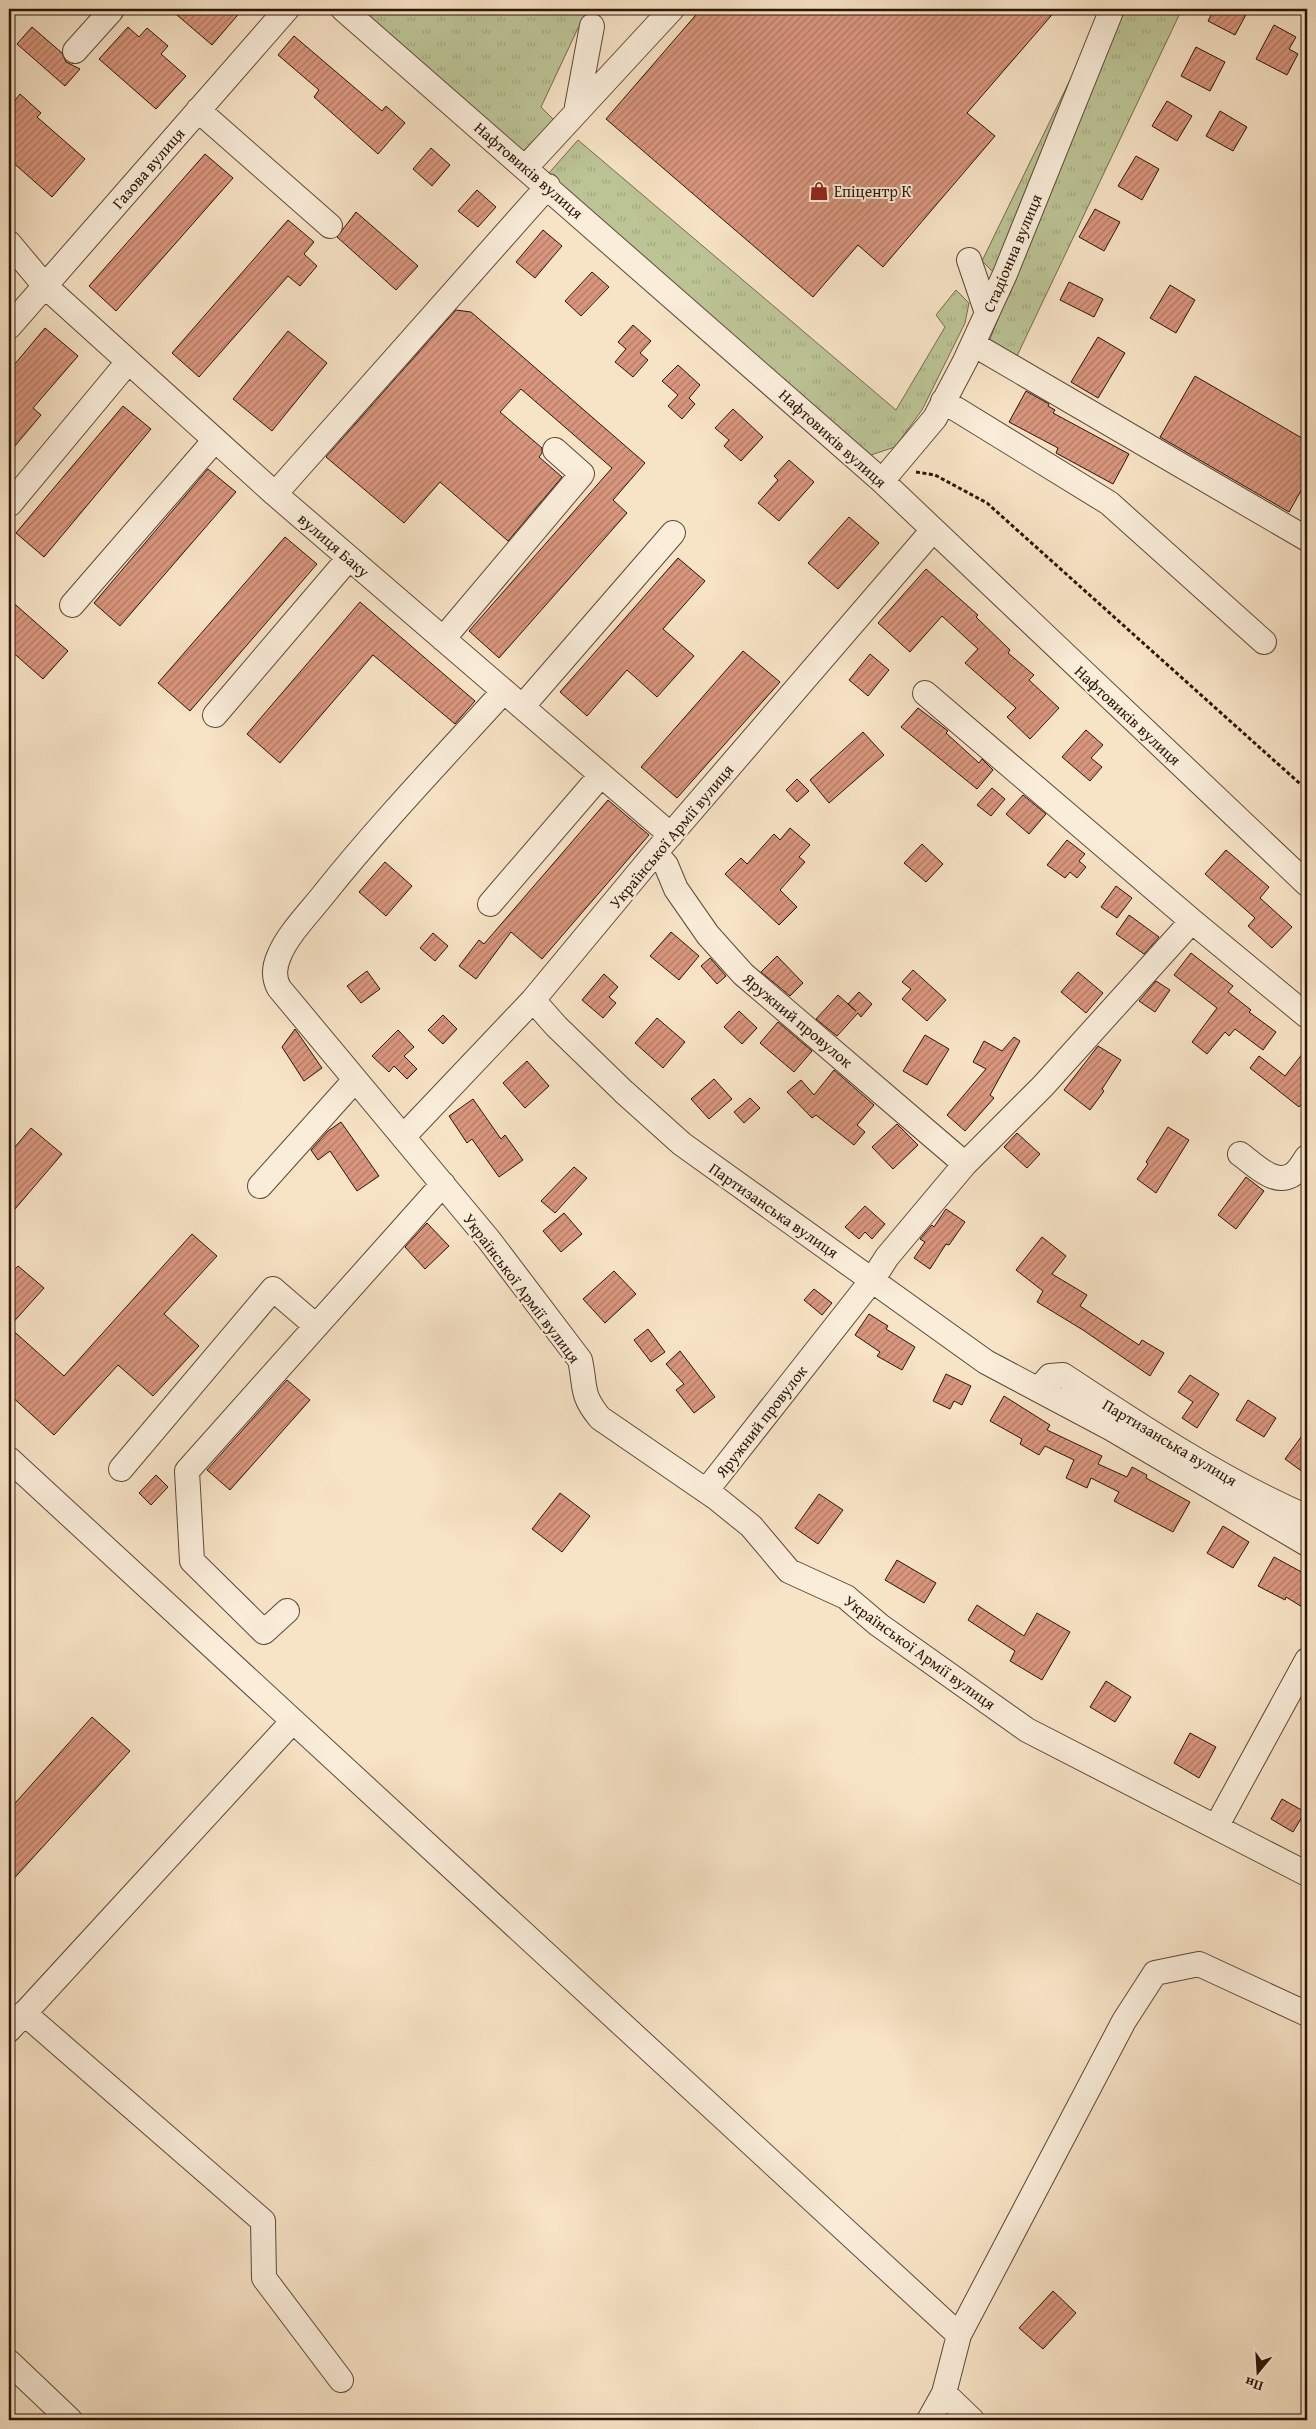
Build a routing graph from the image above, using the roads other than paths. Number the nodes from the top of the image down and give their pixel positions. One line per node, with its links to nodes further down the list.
1 (108, 9): 7 (street)
2 (287, 9): 8 (street, Газова вулиця)
3 (343, 9): 10 (street, Нафтовиків вулиця)
4 (672, 9): 9 (street)
5 (1112, 9): 16 (street, Стадіонна вулиця)
6 (592, 26): 9 (street)
7 (75, 51)
8 (198, 110): 12 (street); 15 (street, Газова вулиця)
9 (576, 112): 10 (street)
10 (526, 167): 11 (street, Нафтовиків вулиця)
11 (548, 186): 23 (street, Нафтовиків вулиця); 24 (street)
12 (330, 226)
13 (9, 243): 15 (street, вулиця Баку)
14 (969, 260): 16 (street)
15 (45, 286): 17 (street, Газова вулиця); 19 (street, вулиця Баку)
16 (987, 313): 18 (street, Стадіонна вулиця)
17 (9, 327)
18 (973, 344): 20 (street, Стадіонна вулиця); 28 (street)
19 (128, 362): 21 (street, вулиця Баку); 25 (street)
20 (944, 402): 23 (street, Стадіонна вулиця); 32 (street)
21 (215, 440): 24 (street, вулиця Баку); 30 (street)
22 (555, 450): 31 (street)
23 (888, 475): 26 (street, Нафтовиків вулиця)
24 (275, 494): 29 (street, вулиця Баку)
25 (10, 504)
26 (933, 530): 38 (street, Української Армії вулиця); 40 (street, Нафтовиків вулиця)
27 (673, 533): 35 (street)
28 (1307, 539)
29 (349, 558): 31 (street, вулиця Баку); 36 (street)
30 (72, 605)
31 (443, 639): 33 (street, вулиця Баку)
32 (1264, 642)
33 (504, 691): 35 (street, вулиця Баку); 45 (street, Української Армії вулиця)
34 (925, 693): 42 (street)
35 (522, 707): 37 (street, вулиця Баку)
36 (215, 715)
37 (601, 775): 38 (street, вулиця Баку); 41 (street)
38 (671, 835): 39 (street, Української Армії вулиця)
39 (655, 853): 43 (street, Української Армії вулиця); 49 (street, Яружний провулок)
40 (1307, 884)
41 (490, 904)
42 (1192, 921): 44 (street); 49 (street, Яружний провулок)
43 (533, 1000): 46 (street, Української Армії вулиця); 52 (street, Партизанська вулиця)
44 (1307, 1016)
45 (355, 1080): 46 (street, Української Армії вулиця); 51 (street)
46 (403, 1137): 50 (street, Української Армії вулиця)
47 (1240, 1154): 48 (street)
48 (1307, 1157)
49 (965, 1164): 52 (street, Яружний провулок)
50 (443, 1184): 53 (street); 57 (street, Української Армії вулиця)
51 (260, 1186)
52 (873, 1279): 54 (street, Партизанська вулиця); 57 (street, Яружний провулок)
53 (316, 1326): 56 (street); 60 (street)
54 (1039, 1389): 58 (street, Партизанська вулиця); 59 (street, Партизанська вулиця)
55 (9, 1459): 62 (street)
56 (121, 1469)
57 (706, 1491): 63 (street, Української Армії вулиця)
58 (1307, 1517)
59 (1307, 1544)
60 (287, 1611)
61 (1307, 1660): 63 (street)
62 (293, 1721): 66 (street); 67 (street)
63 (1216, 1827): 64 (street, Української Армії вулиця)
64 (1307, 1874)
65 (1307, 2014): 67 (street)
66 (16, 2021): 69 (street)
67 (959, 2335): 70 (street)
68 (9, 2362): 71 (street)
69 (341, 2380)
70 (944, 2394): 72 (street); 73 (street)
71 (70, 2420)
72 (929, 2420)
73 (972, 2420)

